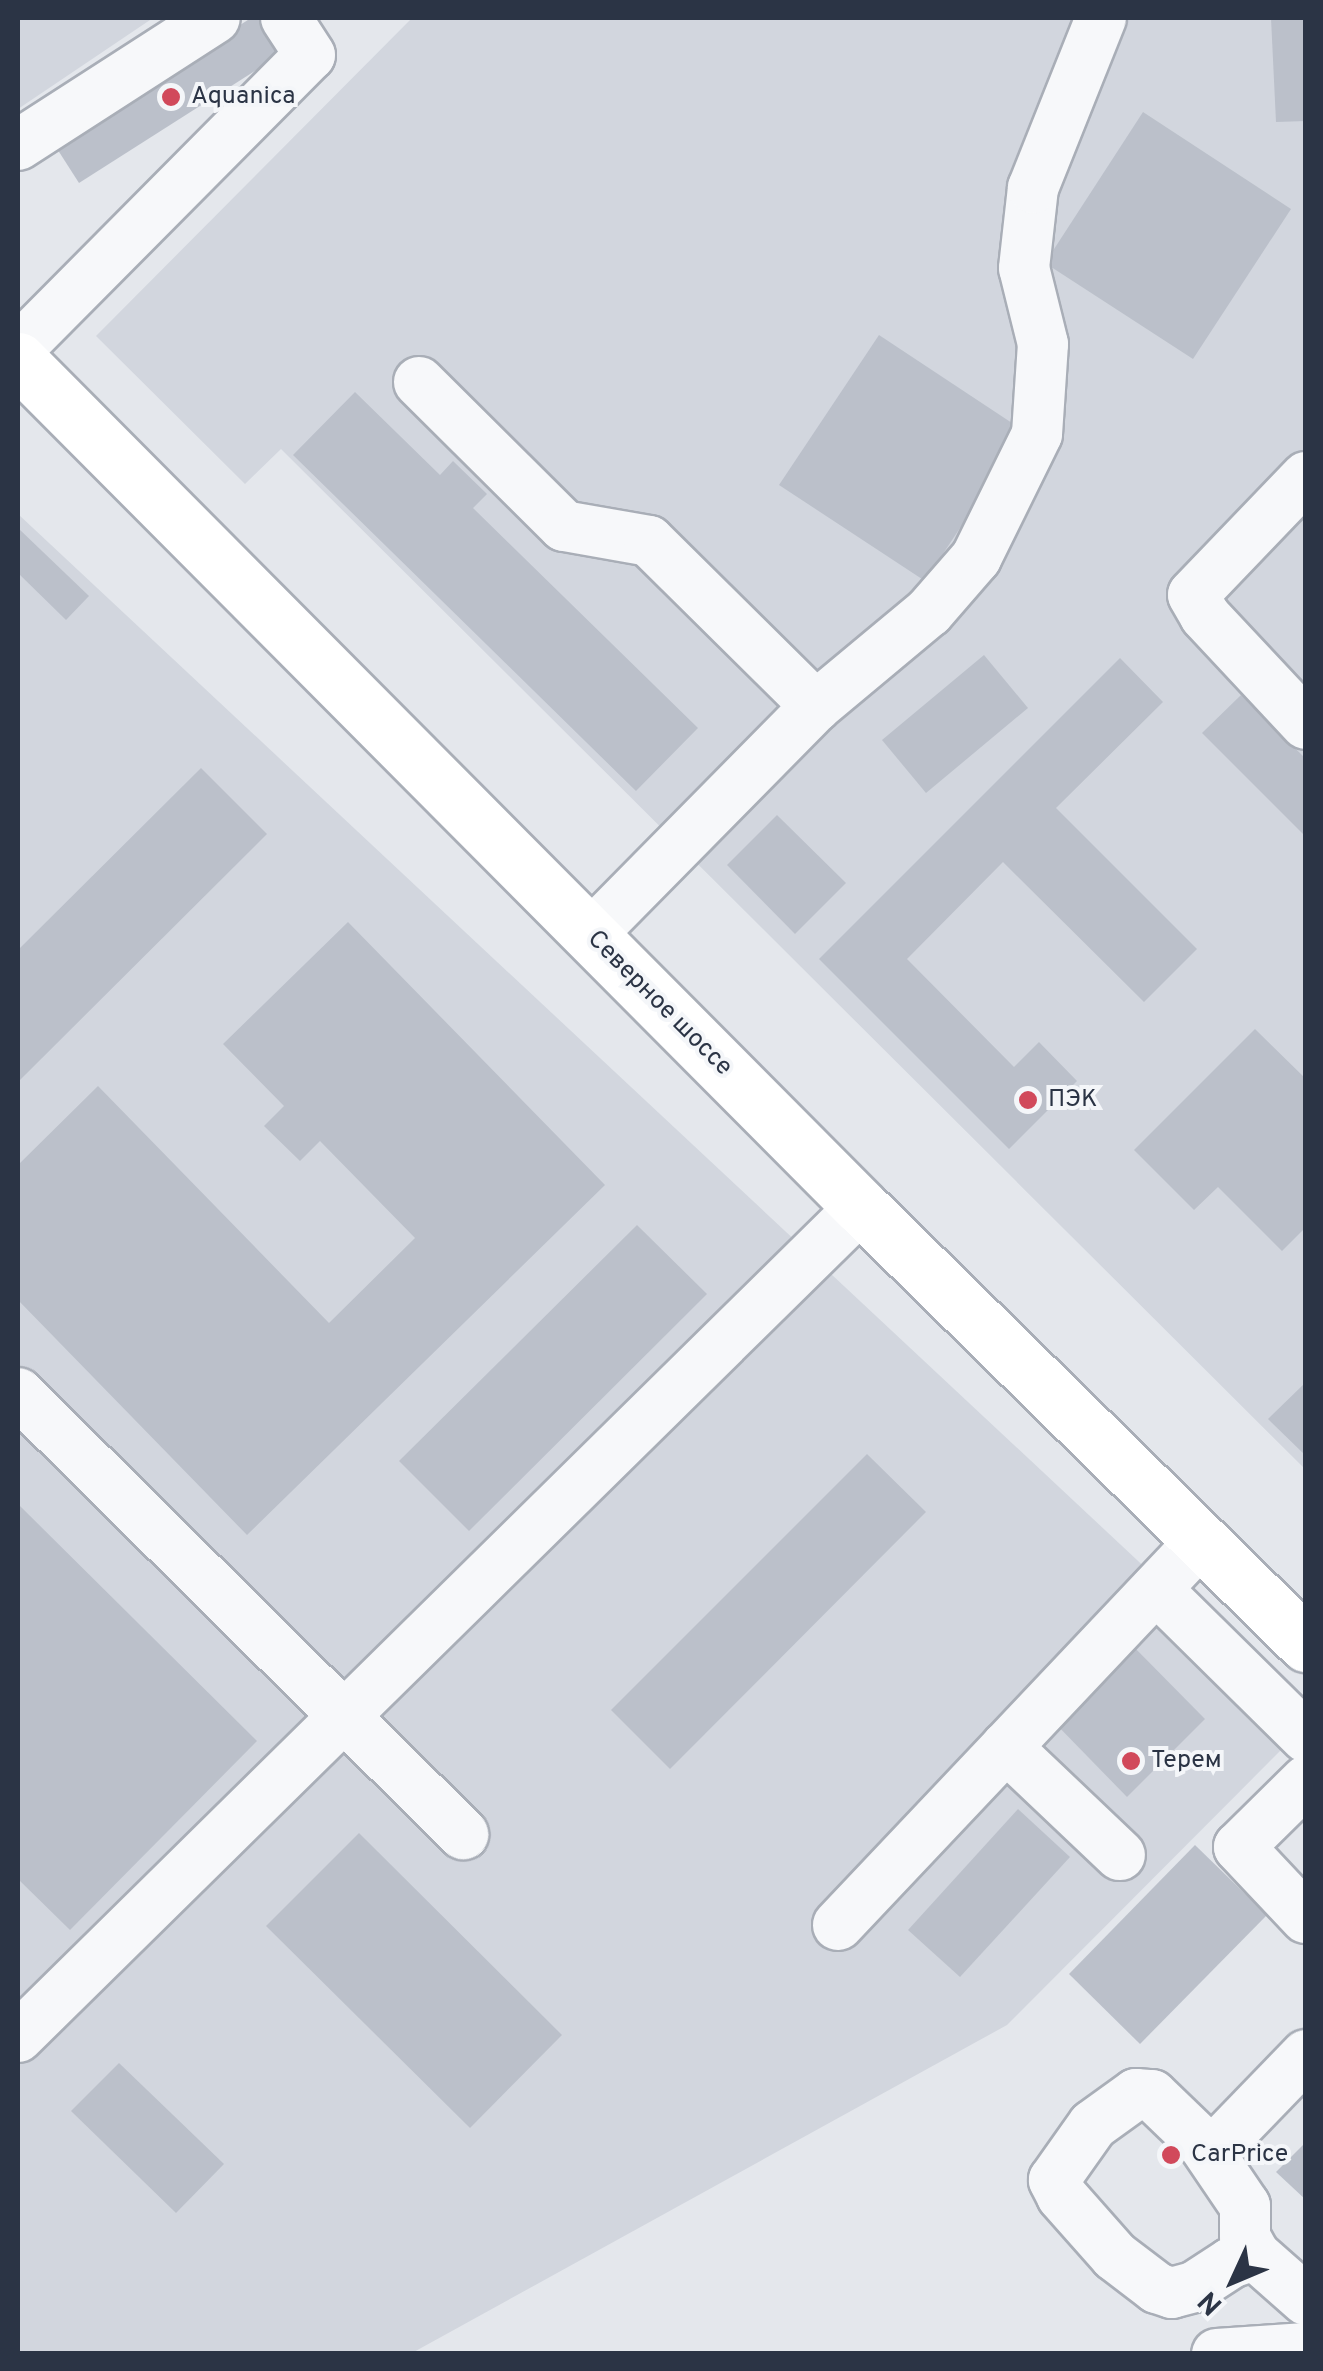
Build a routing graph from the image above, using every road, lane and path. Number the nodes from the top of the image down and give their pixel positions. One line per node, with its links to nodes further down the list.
1 (215, 18): 4 (lane)
2 (286, 18): 5 (lane)
3 (1101, 18): 9 (lane)
4 (18, 144)
5 (18, 349)
6 (18, 360): 11 (main road, Северное шоссе)
7 (419, 382): 9 (lane)
8 (1295, 509): 10 (lane)
9 (816, 706): 11 (lane)
10 (1306, 724)
11 (590, 935): 12 (main road, Северное шоссе)
12 (861, 1207): 14 (main road, Северное шоссе); 17 (lane)
13 (18, 1393): 17 (lane)
14 (1202, 1541): 15 (lane); 16 (main road, Северное шоссе)
15 (1156, 1588): 18 (lane); 19 (lane)
16 (1306, 1644)
17 (342, 1713): 21 (lane); 25 (lane)
18 (1306, 1737)
19 (1006, 1748): 22 (lane); 24 (lane)
20 (1306, 1781): 23 (lane)
21 (463, 1834)
22 (1120, 1855)
23 (1306, 1918)
24 (838, 1925)
25 (18, 2037)
26 (1306, 2056): 27 (lane)
27 (1225, 2138)
28 (1254, 2255): 29 (lane)
29 (1306, 2300)
30 (1306, 2348): 31 (lane)
31 (1217, 2354)

